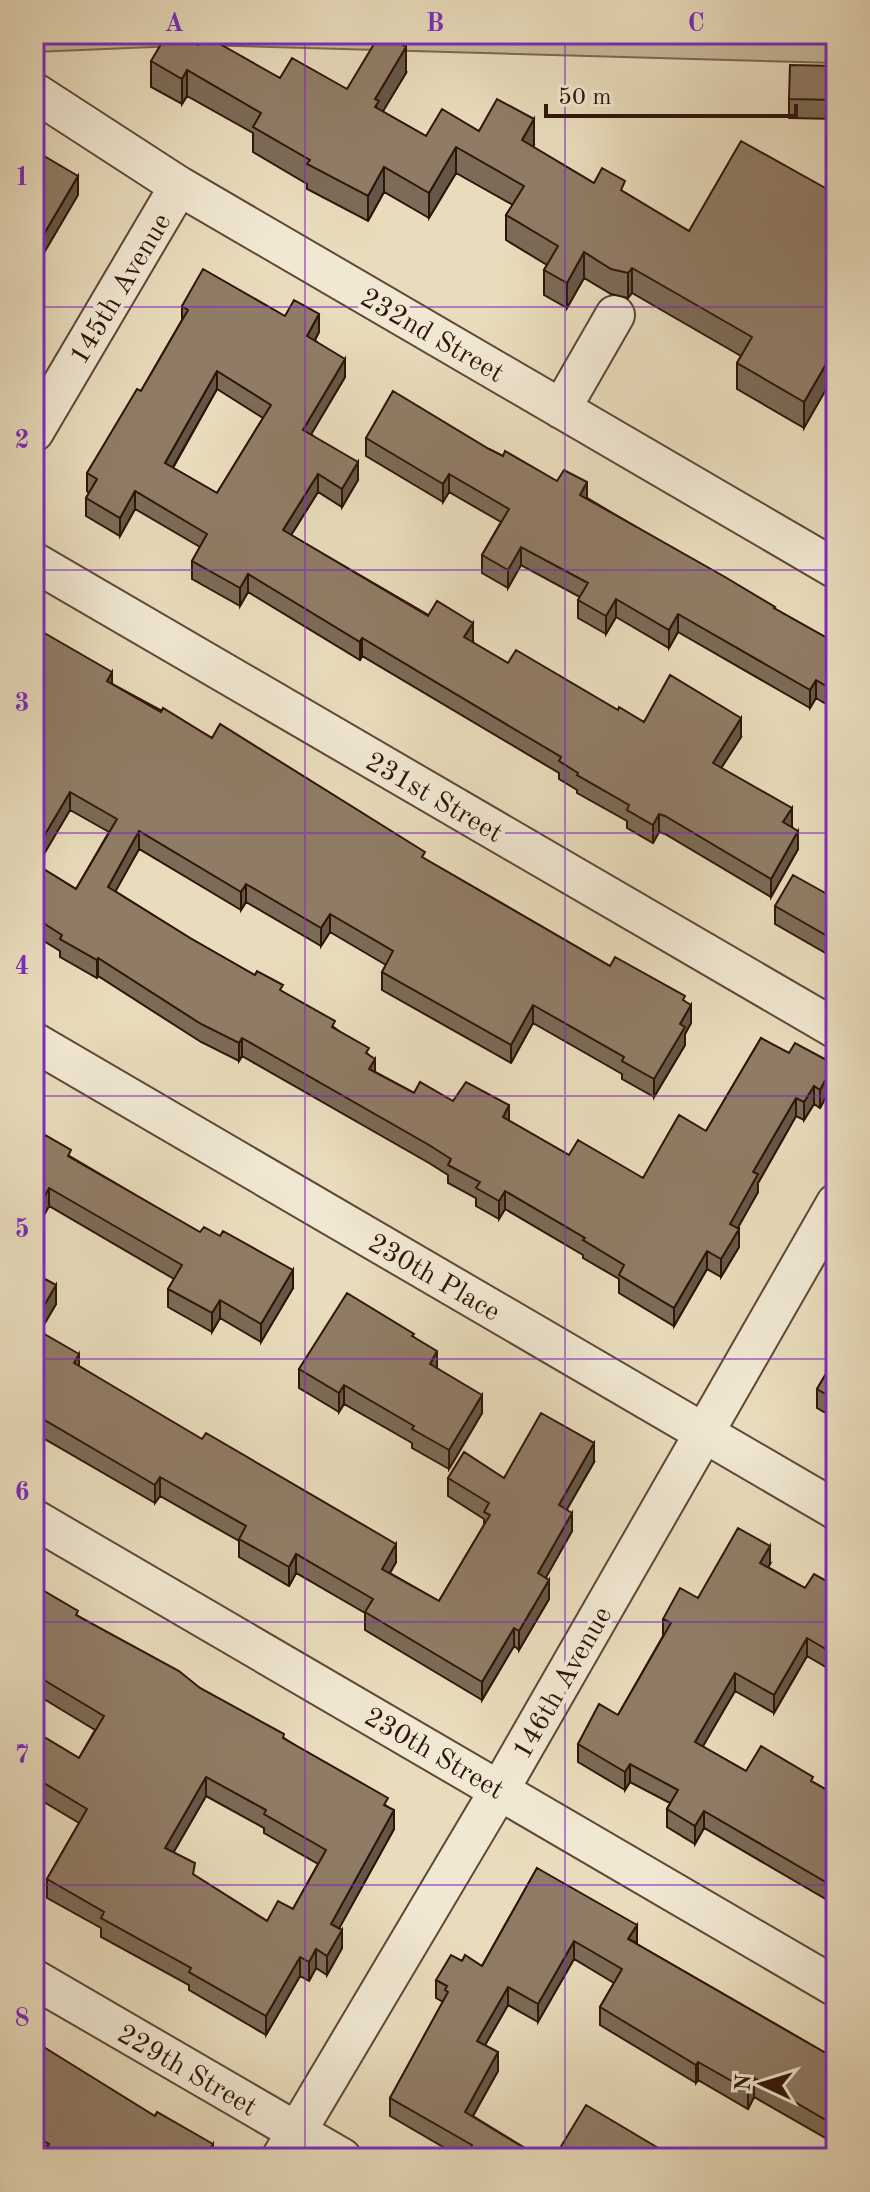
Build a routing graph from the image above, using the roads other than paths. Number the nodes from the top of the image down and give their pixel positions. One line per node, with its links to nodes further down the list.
1 (34, 92): 2 (street, 232nd Street)
2 (179, 186): 4 (street, 232nd Street); 5 (street, 145th Avenue)
3 (615, 315): 4 (street)
4 (561, 409): 7 (street, 232nd Street)
5 (34, 432)
6 (34, 562): 8 (street, 231st Street)
7 (836, 569)
8 (836, 1029)
9 (34, 1042): 11 (street, 230th Place)
10 (836, 1203): 11 (street, 146th Avenue)
11 (704, 1433): 12 (street, 230th Place); 14 (street, 146th Avenue)
12 (836, 1510)
13 (34, 1519): 14 (street, 230th Street)
14 (500, 1789): 16 (street, 230th Street); 17 (street, 146th Avenue)
15 (34, 1979): 17 (street, 229th Street)
16 (836, 1987)
17 (289, 2145): 18 (street, 229th Street)
18 (342, 2158)

